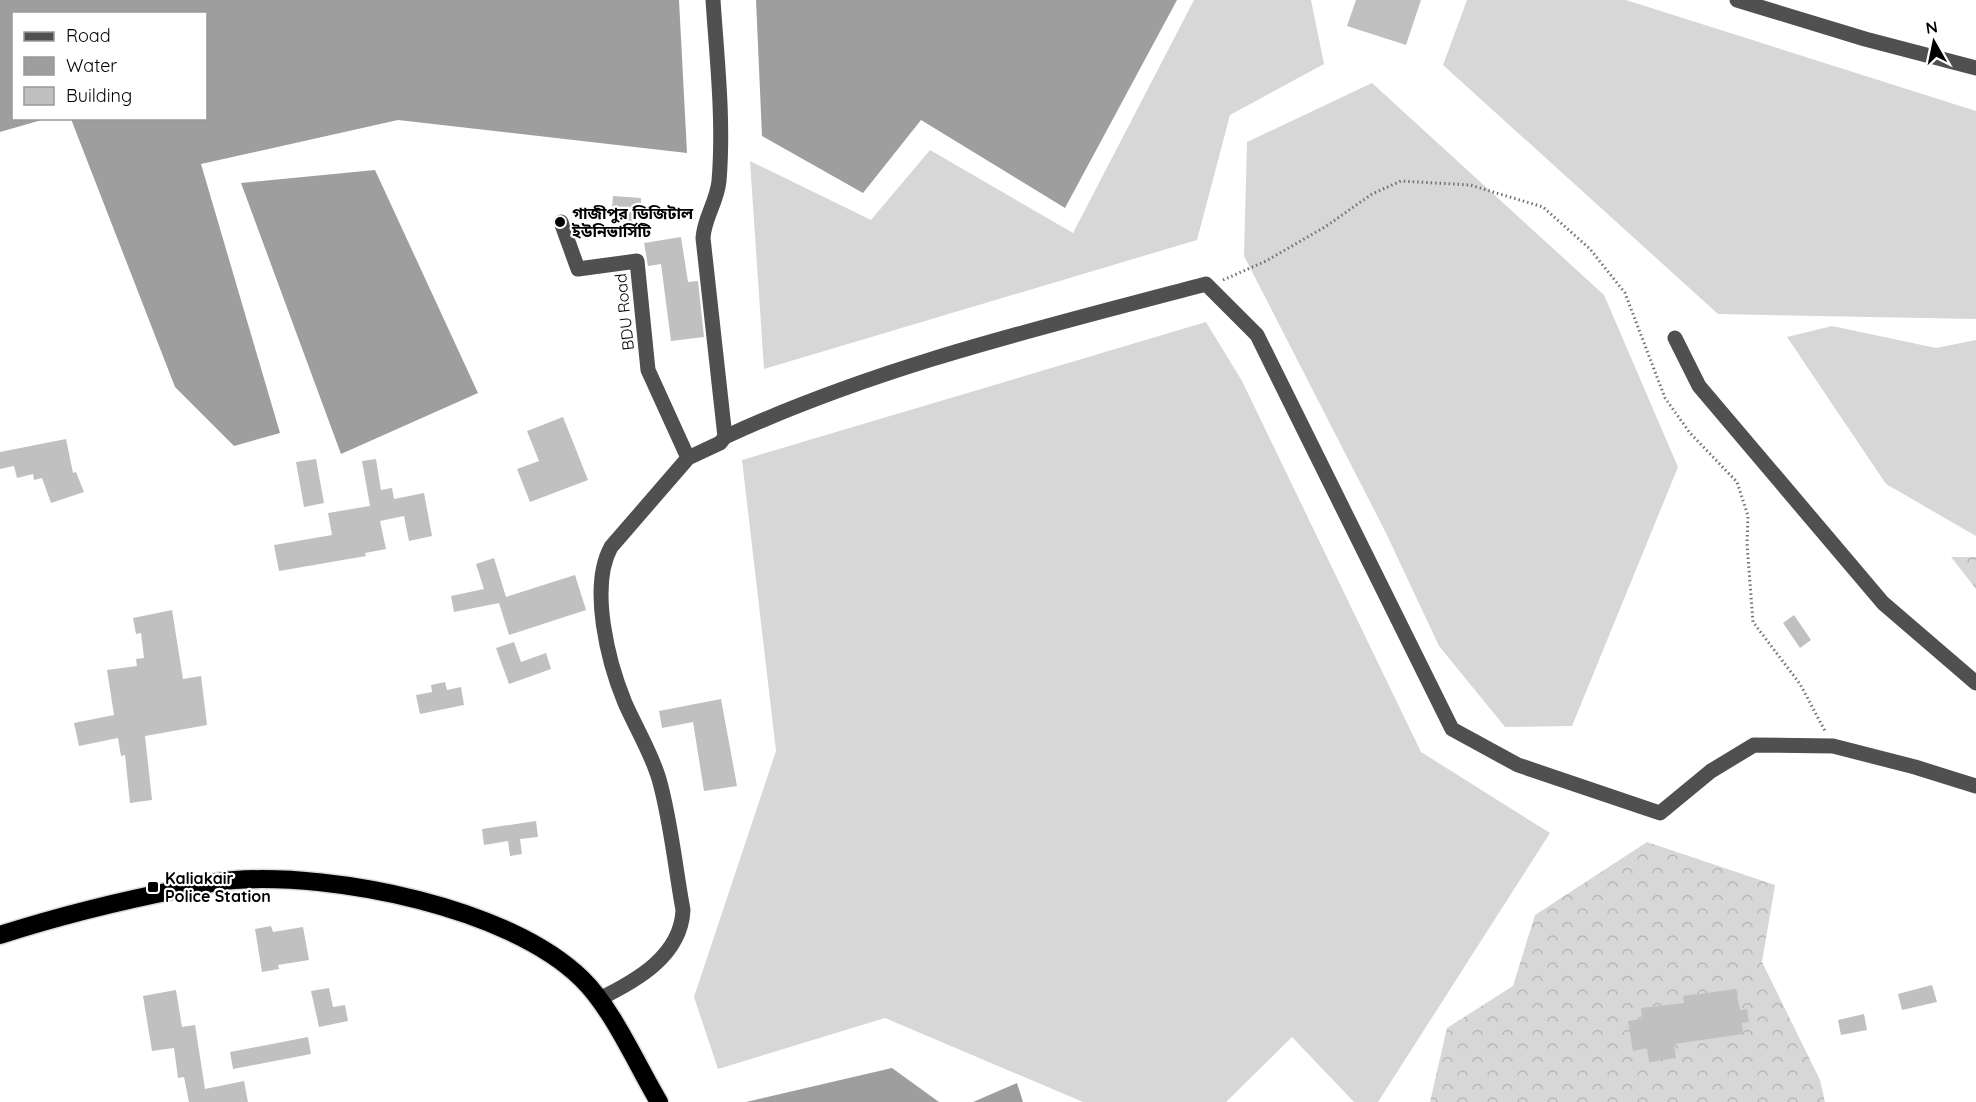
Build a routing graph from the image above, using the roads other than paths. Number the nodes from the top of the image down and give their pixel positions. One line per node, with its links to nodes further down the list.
1 (713, 0): 6 (street)
2 (1737, 0): 3 (street)
3 (1976, 68)
4 (561, 222): 7 (street, BDU Road)
5 (1675, 338): 8 (street)
6 (725, 437): 7 (street); 9 (street)
7 (688, 458): 11 (street)
8 (1976, 683)
9 (1976, 786)
10 (0, 935): 11 (highway)
11 (599, 999): 12 (highway)
12 (659, 1102)

